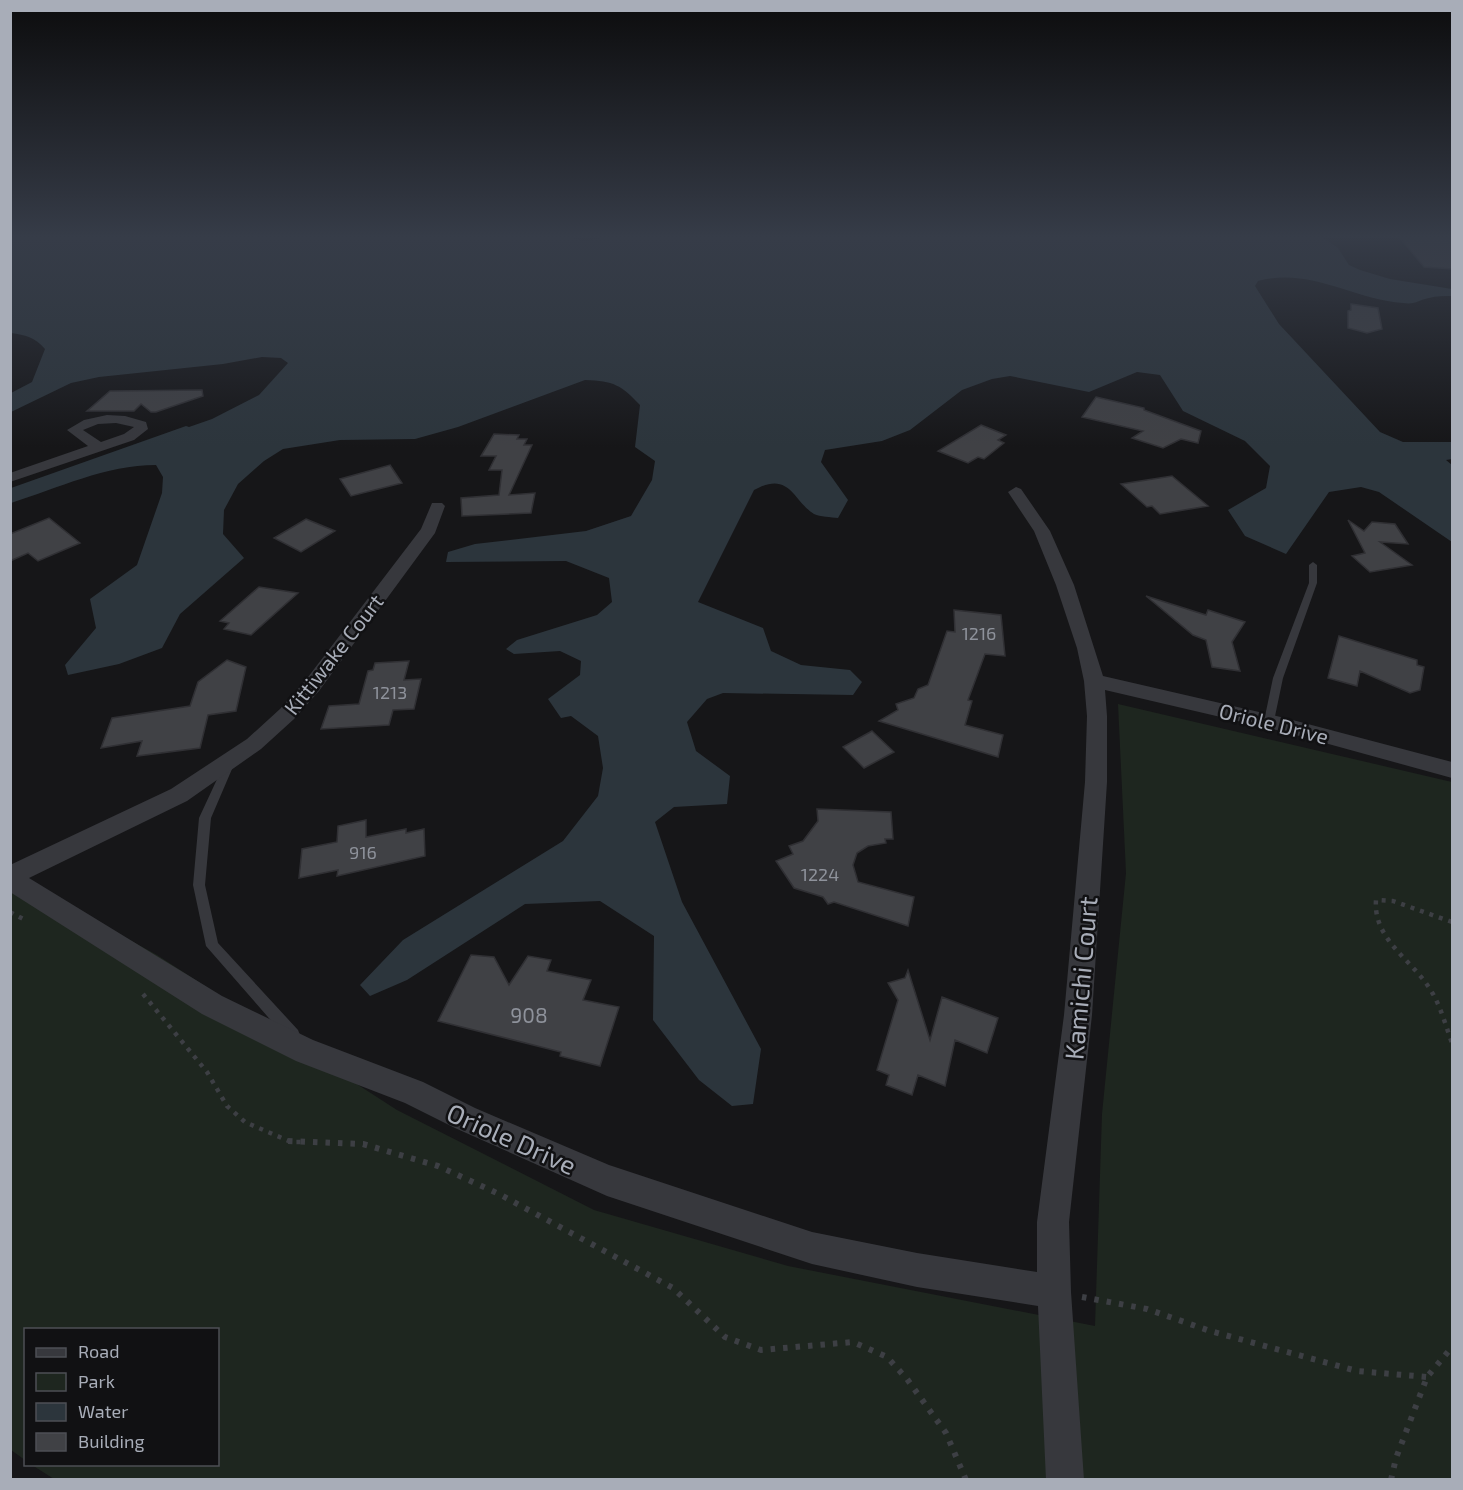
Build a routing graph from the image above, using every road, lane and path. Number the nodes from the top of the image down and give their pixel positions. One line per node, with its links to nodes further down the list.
1 (100, 448): 2 (street)
2 (10, 478)
3 (1016, 492): 6 (street, Kamichi Court)
4 (437, 506): 8 (street, Kittiwake Court)
5 (1313, 565): 7 (lane)
6 (1094, 681): 7 (street, Oriole Drive); 17 (street, Kamichi Court)
7 (1269, 722): 9 (street, Oriole Drive)
8 (230, 761): 10 (street, Kittiwake Court); 16 (lane)
9 (1452, 770)
10 (10, 878): 16 (street, Oriole Drive)
11 (10, 912): 12 (path)
12 (30, 922)
13 (1452, 922): 15 (path)
14 (134, 988): 20 (path)
15 (1452, 1043)
16 (306, 1051): 17 (street, Oriole Drive)
17 (1054, 1292): 19 (path); 21 (street, Kamichi Court)
18 (1452, 1347): 19 (path)
19 (1427, 1377): 22 (path)
20 (966, 1479)
21 (1065, 1479)
22 (1391, 1479)

